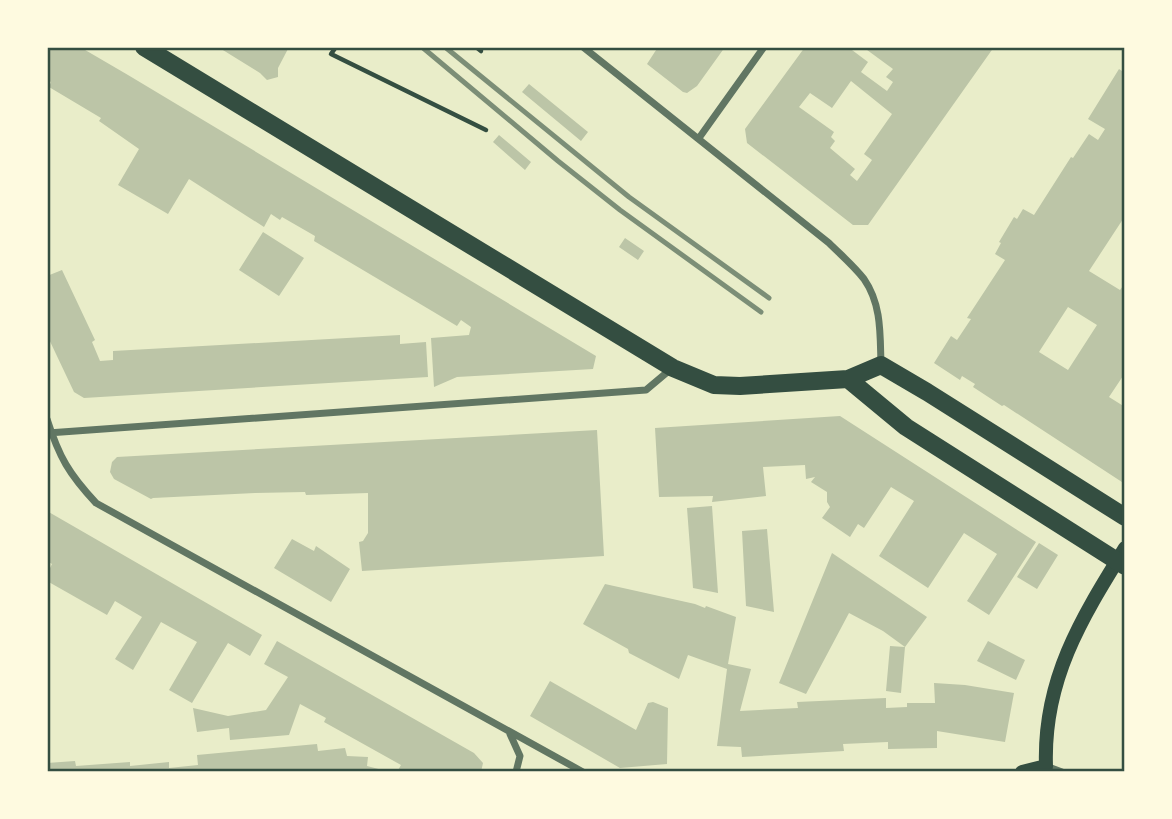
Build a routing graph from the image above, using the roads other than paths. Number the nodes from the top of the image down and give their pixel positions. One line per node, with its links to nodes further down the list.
1 (144, 47): 6 (main road)
2 (583, 47): 4 (street)
3 (764, 47): 4 (street)
4 (699, 138): 5 (street)
5 (881, 365): 7 (main road); 10 (main road)
6 (673, 368): 7 (main road); 9 (street)
7 (848, 379): 11 (main road)
8 (47, 419): 9 (street)
9 (49, 433): 12 (street)
10 (1125, 517)
11 (1122, 558): 13 (main road)
12 (510, 733): 14 (street); 15 (street)
13 (1046, 766): 16 (main road); 17 (street)
14 (516, 772)
15 (583, 772)
16 (1022, 772)
17 (1062, 772)

